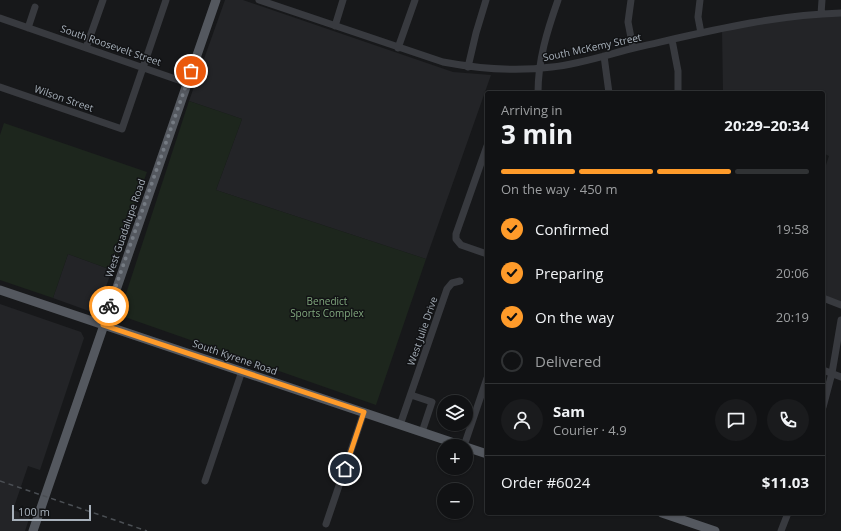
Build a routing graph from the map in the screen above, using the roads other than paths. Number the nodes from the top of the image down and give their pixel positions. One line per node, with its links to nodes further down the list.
1 (103, 0): 20 (street)
2 (166, 0): 24 (street)
3 (216, 0): 27 (main road, West Guadalupe Road)
4 (343, 0): 16 (street)
5 (415, 0): 21 (street)
6 (486, 0): 25 (street)
7 (558, 0): 26 (street)
8 (632, 0): 22 (street)
9 (700, 0): 18 (street)
10 (822, 0): 14 (street)
11 (264, 1): 16 (street, South McKemy Street)
12 (35, 7): 17 (street)
13 (841, 13): 14 (street, South McKemy Street)
14 (821, 14): 18 (street, South McKemy Street)
15 (0, 18): 17 (street, South Roosevelt Street)
16 (335, 26): 21 (street, South McKemy Street)
17 (28, 28): 20 (street, South Roosevelt Street)
18 (701, 33): 19 (street, South McKemy Street)
19 (672, 40): 22 (street, South McKemy Street); 31 (street)
20 (86, 48): 24 (street, South Roosevelt Street)
21 (398, 48): 25 (street, South McKemy Street)
22 (633, 48): 23 (street, South McKemy Street)
23 (604, 56): 26 (street, South McKemy Street); 30 (street)
24 (144, 67): 27 (street, South Roosevelt Street); 28 (street, Wilson Street)
25 (468, 67): 26 (street, South McKemy Street)
26 (538, 69): 29 (street)
27 (187, 83): 39 (main road, West Guadalupe Road)
28 (0, 87)
29 (538, 91)
30 (609, 91)
31 (678, 91)
32 (485, 152): 33 (street)
33 (485, 253)
34 (460, 281): 45 (street, West Julie Drive)
35 (0, 290): 39 (main road, South Kyrene Road)
36 (825, 299): 37 (street)
37 (841, 305)
38 (841, 320): 42 (street)
39 (103, 325): 40 (main road, South Kyrene Road); 58 (main road, West Guadalupe Road)
40 (242, 371): 47 (main road, South Kyrene Road); 54 (street)
41 (825, 371): 42 (street)
42 (832, 373): 43 (street); 46 (street)
43 (841, 377)
44 (485, 384): 51 (street)
45 (411, 395): 48 (street, West Julie Drive); 49 (street)
46 (825, 399)
47 (364, 412): 48 (main road, South Kyrene Road); 57 (street)
48 (400, 424): 49 (main road, South Kyrene Road)
49 (422, 432): 50 (main road, South Kyrene Road)
50 (444, 439)
51 (467, 439)
52 (473, 449): 53 (main road, South Kyrene Road)
53 (485, 453)
54 (205, 481)
55 (668, 515): 59 (main road)
56 (787, 515): 60 (street)
57 (326, 524)
58 (33, 531)
59 (713, 531)
60 (781, 531)

